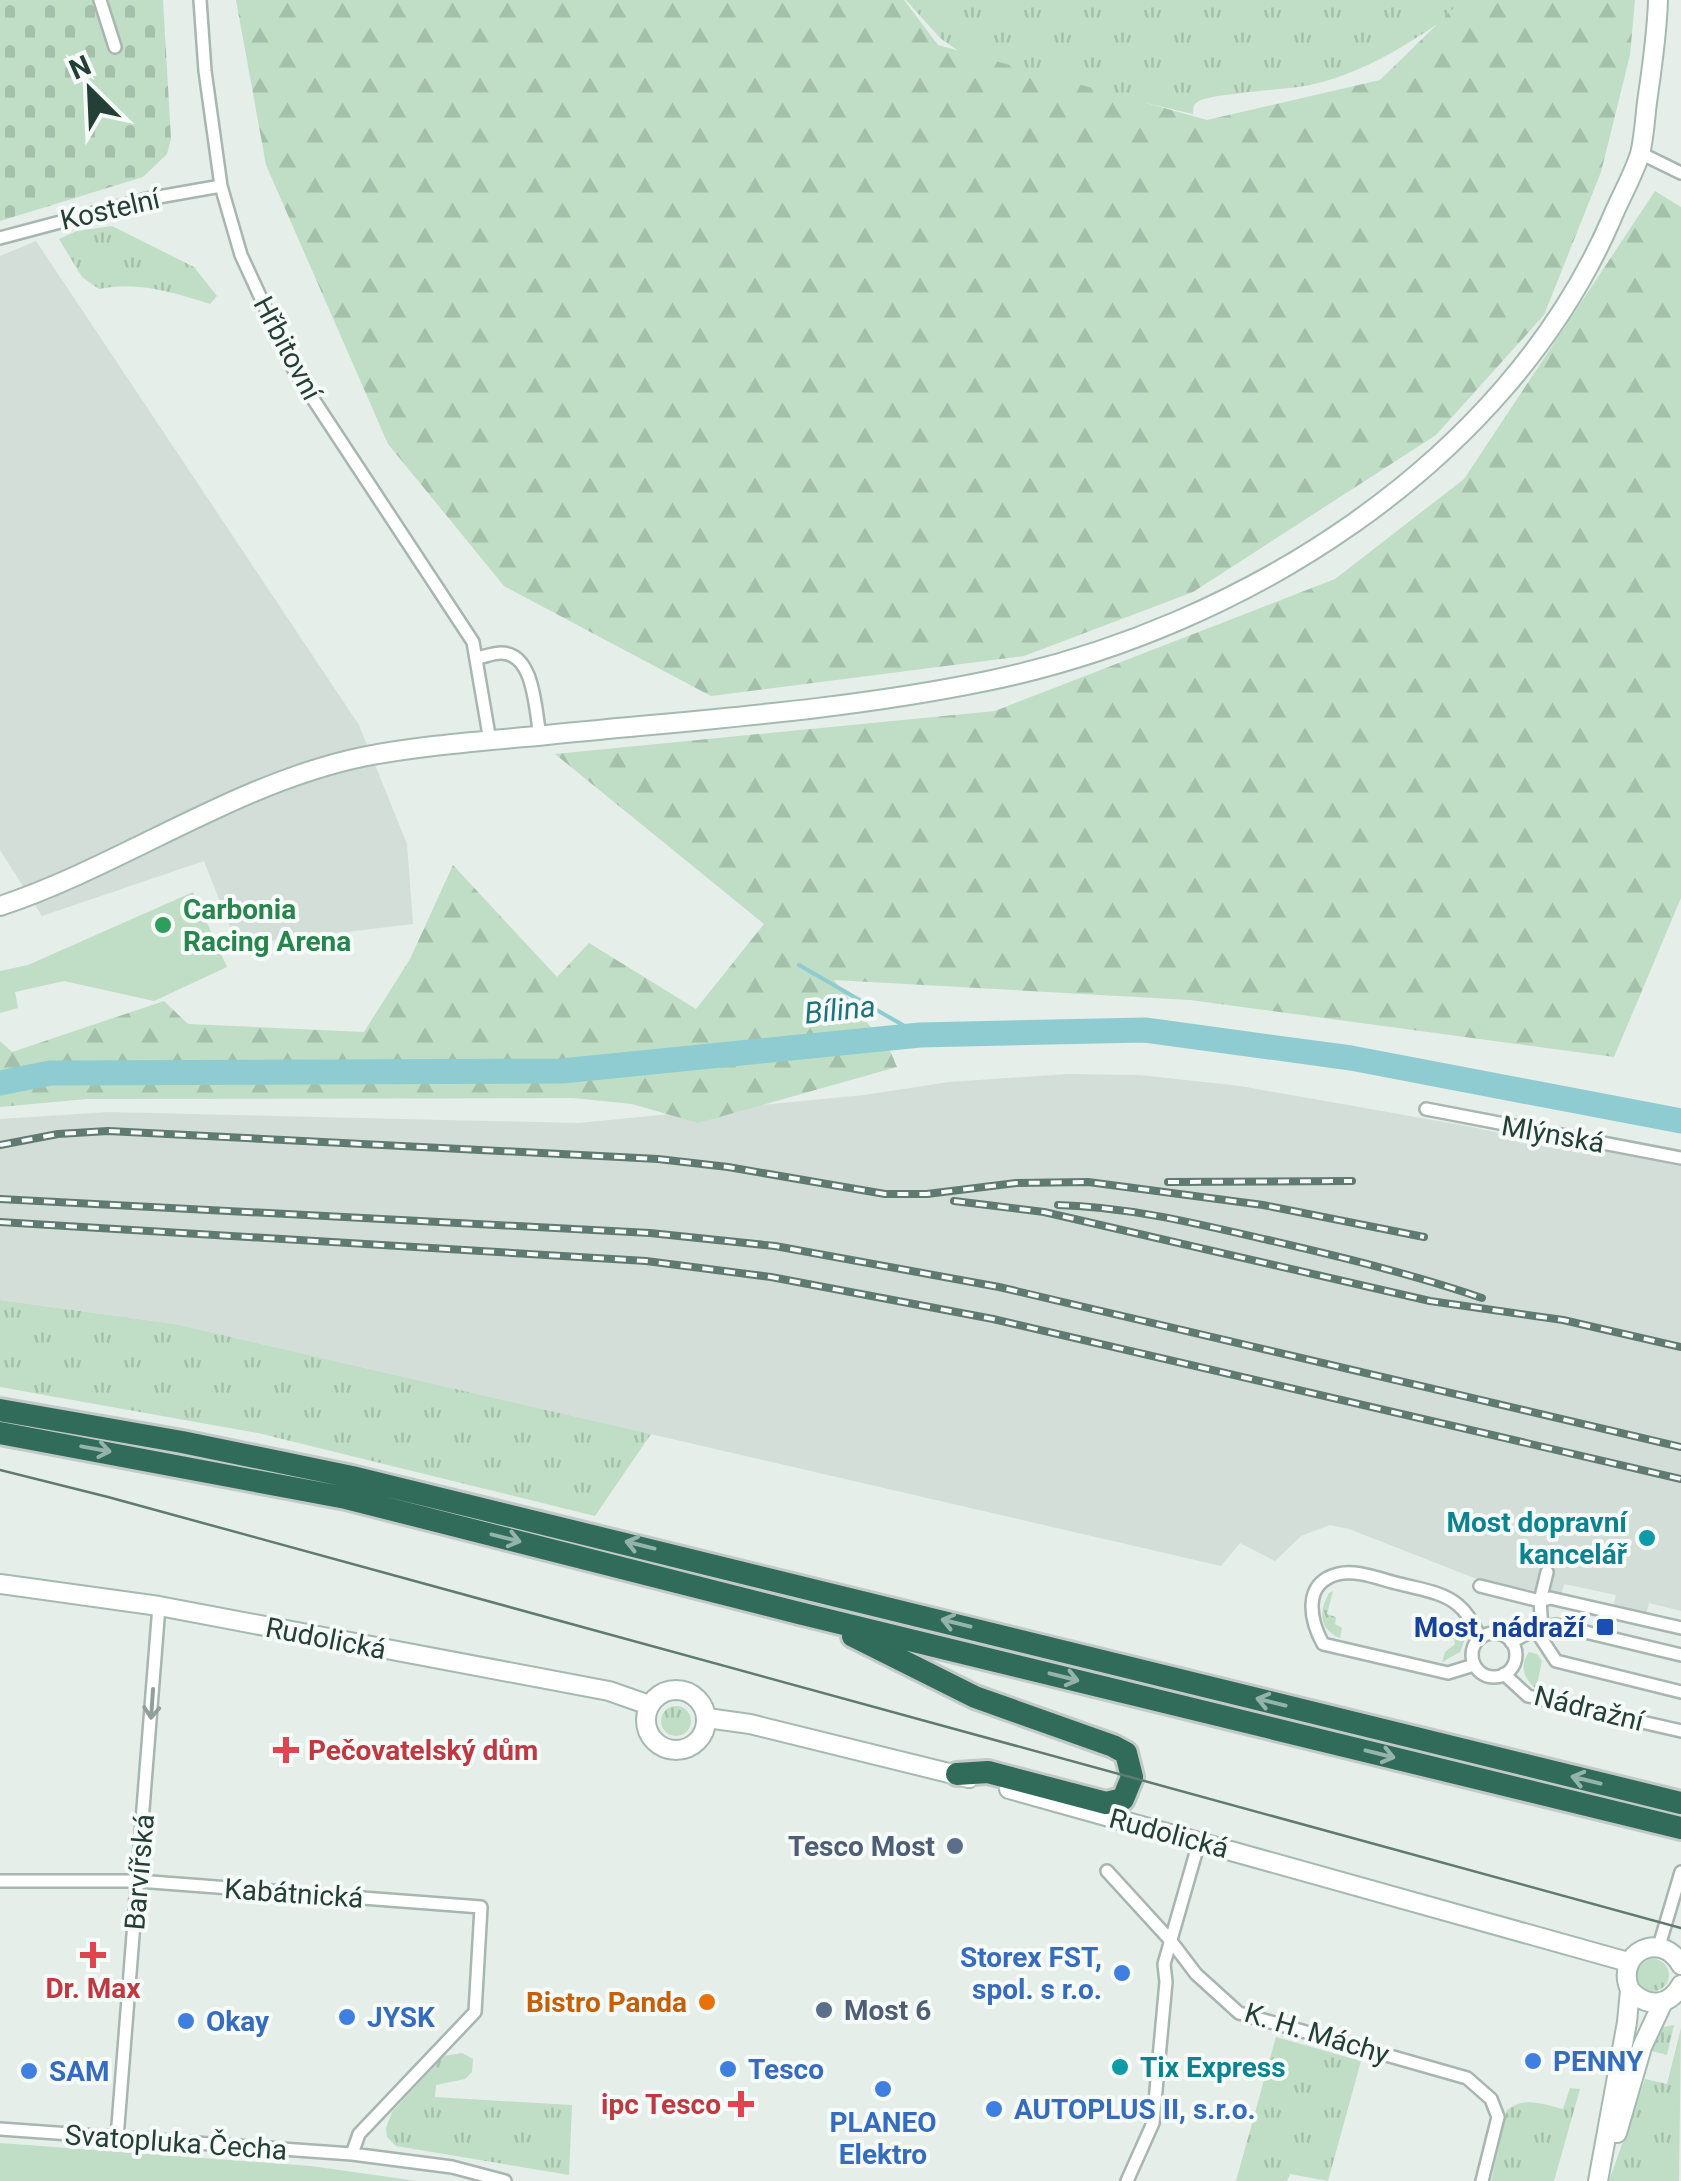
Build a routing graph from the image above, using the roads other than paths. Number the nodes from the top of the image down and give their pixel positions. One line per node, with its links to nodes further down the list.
1 (100, 0): 4 (street)
2 (200, 0): 7 (street, Hřbitovní)
3 (1658, 0): 5 (street)
4 (115, 47)
5 (1640, 154): 6 (street); 10 (street)
6 (1681, 173)
7 (221, 186): 8 (street, Kostelní); 9 (street, Hřbitovní)
8 (0, 238)
9 (476, 658): 10 (street); 11 (street, Hřbitovní)
10 (540, 736): 11 (street)
11 (490, 741): 12 (street)
12 (0, 906)
13 (1426, 1108): 14 (street, Mlýnská)
14 (1681, 1158)
15 (0, 1410): 35 (highway, one-way to 15)
16 (0, 1433): 22 (highway, one-way to 22)
17 (1547, 1572): 20 (street)
18 (0, 1584): 21 (street, Rudolická)
19 (1480, 1586): 20 (street)
20 (1540, 1601): 23 (street); 24 (street)
21 (159, 1606): 31 (street, Rudolická); 40 (street, Barvířská, one-way to 40)
22 (800, 1613): 34 (highway); 36 (highway, one-way to 36)
23 (1681, 1628)
24 (1539, 1629): 26 (street); 27 (street); 30 (street)
25 (1480, 1637): 26 (street); 28 (street); 28 (street)
26 (1512, 1642): 29 (street)
27 (1681, 1655)
28 (1474, 1665): 29 (street)
29 (1504, 1674): 33 (street, Nádražní)
30 (1681, 1692)
31 (650, 1705): 32 (street, Rudolická); 32 (street)
32 (707, 1718): 34 (street, Rudolická)
33 (1681, 1731)
34 (957, 1774): 37 (street, Rudolická)
35 (1681, 1804)
36 (1681, 1828)
37 (1198, 1842): 42 (street); 44 (street, Rudolická)
38 (1107, 1872): 42 (street, K. H. Máchy)
39 (1681, 1872): 43 (street)
40 (138, 1881): 41 (street, Kabátnická); 50 (street, Barvířská); 51 (street, Kabátnická)
41 (0, 1882)
42 (1171, 1941): 53 (street); 54 (street, K. H. Máchy)
43 (1659, 1946): 44 (street); 45 (street)
44 (1628, 1962): 47 (street)
45 (1681, 1965)
46 (1681, 1985): 48 (street)
47 (1630, 1990): 48 (street); 55 (street)
48 (1663, 2002): 55 (street)
49 (0, 2129): 50 (street, Svatopluka Čecha)
50 (117, 2138): 51 (street, Svatopluka Čecha)
51 (352, 2154): 52 (street, Svatopluka Čecha)
52 (505, 2181)
53 (1127, 2181)
54 (1482, 2181)
55 (1600, 2181)

